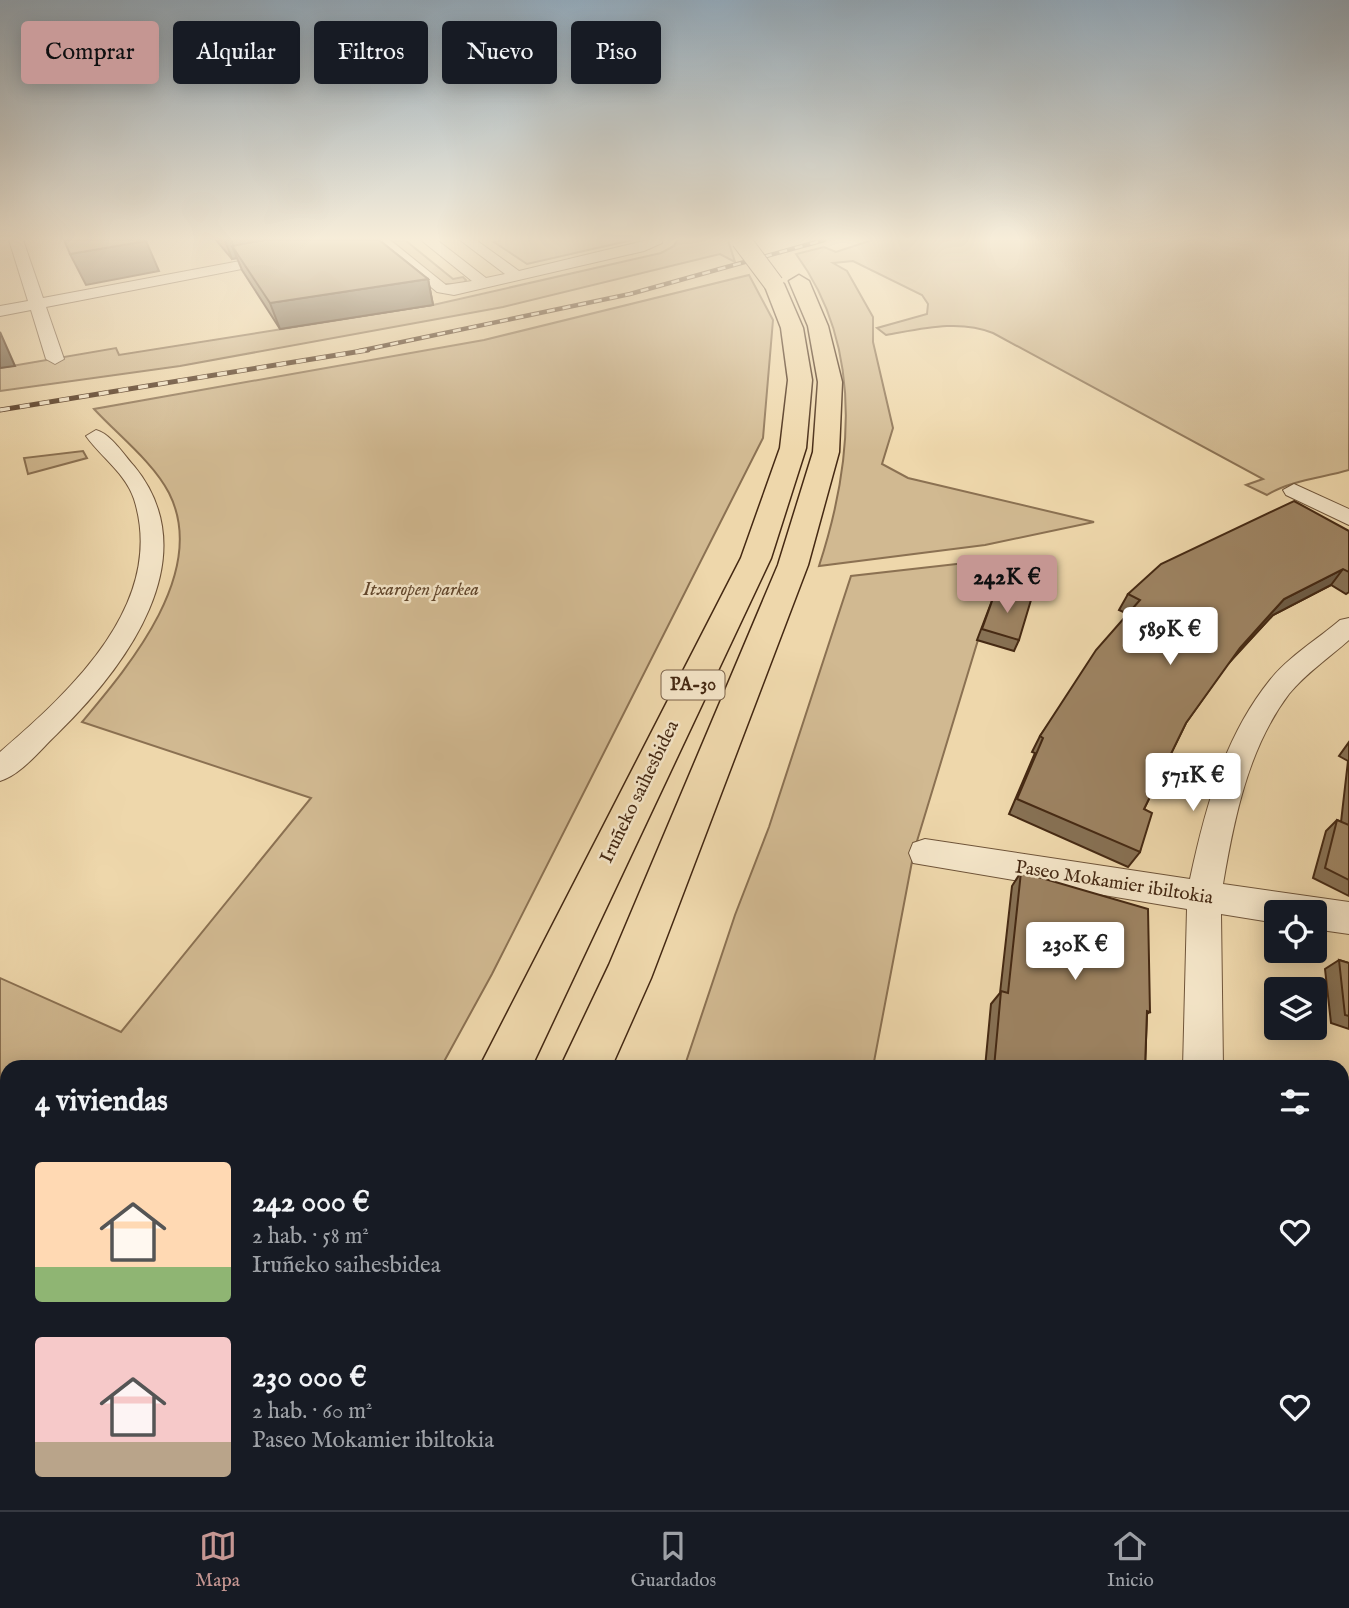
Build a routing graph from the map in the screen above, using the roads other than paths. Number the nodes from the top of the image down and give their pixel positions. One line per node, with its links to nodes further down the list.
1 (39, 310): 4 (street)
2 (790, 310): 15 (highway, Iruñeko saihesbidea / PA-30)
3 (808, 310): 16 (highway, Iruñeko saihesbidea / PA-30)
4 (55, 359)
5 (96, 436): 9 (street)
6 (1294, 490): 7 (street)
7 (1349, 518)
8 (1349, 626): 11 (street)
9 (0, 769)
10 (925, 853): 11 (street, Paseo Mokamier ibiltokia)
11 (1204, 897): 12 (street, Paseo Mokamier ibiltokia); 17 (street)
12 (1264, 906)
13 (1327, 915): 14 (street)
14 (1349, 918)
15 (508, 1060)
16 (589, 1060)
17 (1203, 1060)

